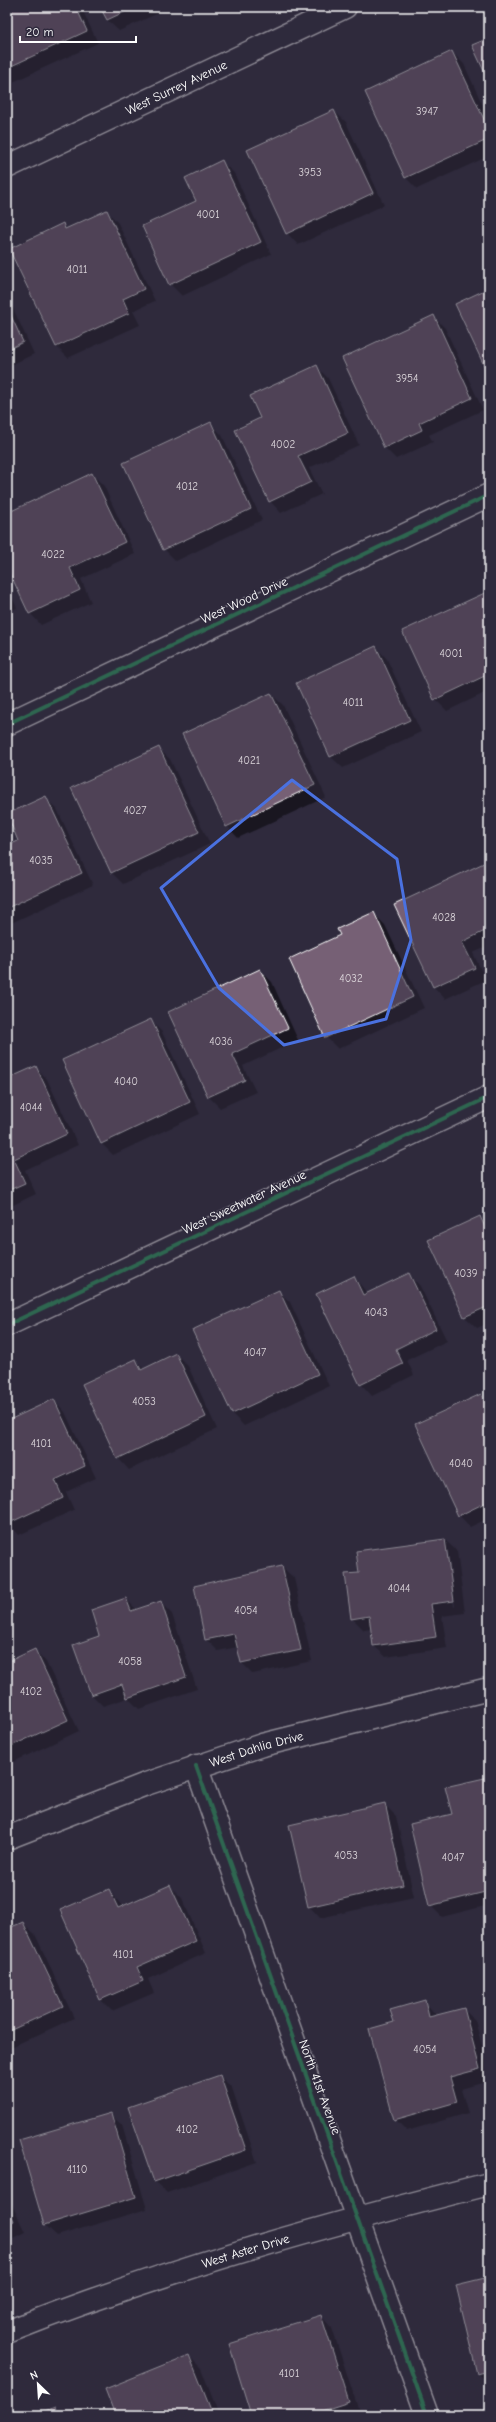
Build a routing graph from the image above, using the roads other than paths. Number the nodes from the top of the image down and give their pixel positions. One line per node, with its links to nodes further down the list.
1 (345, 7): 2 (street, West Surrey Avenue)
2 (7, 167)
3 (489, 495): 4 (street, West Wood Drive)
4 (7, 724)
5 (489, 1097): 6 (street, West Sweetwater Avenue)
6 (7, 1325)
7 (489, 1690): 8 (street, West Dahlia Drive)
8 (196, 1766): 9 (street, West Dahlia Drive); 11 (street, North 41st Avenue)
9 (7, 1838)
10 (489, 2184): 11 (street, West Aster Drive)
11 (357, 2219): 12 (street, West Aster Drive); 13 (street, North 41st Avenue)
12 (7, 2332)
13 (427, 2415)

